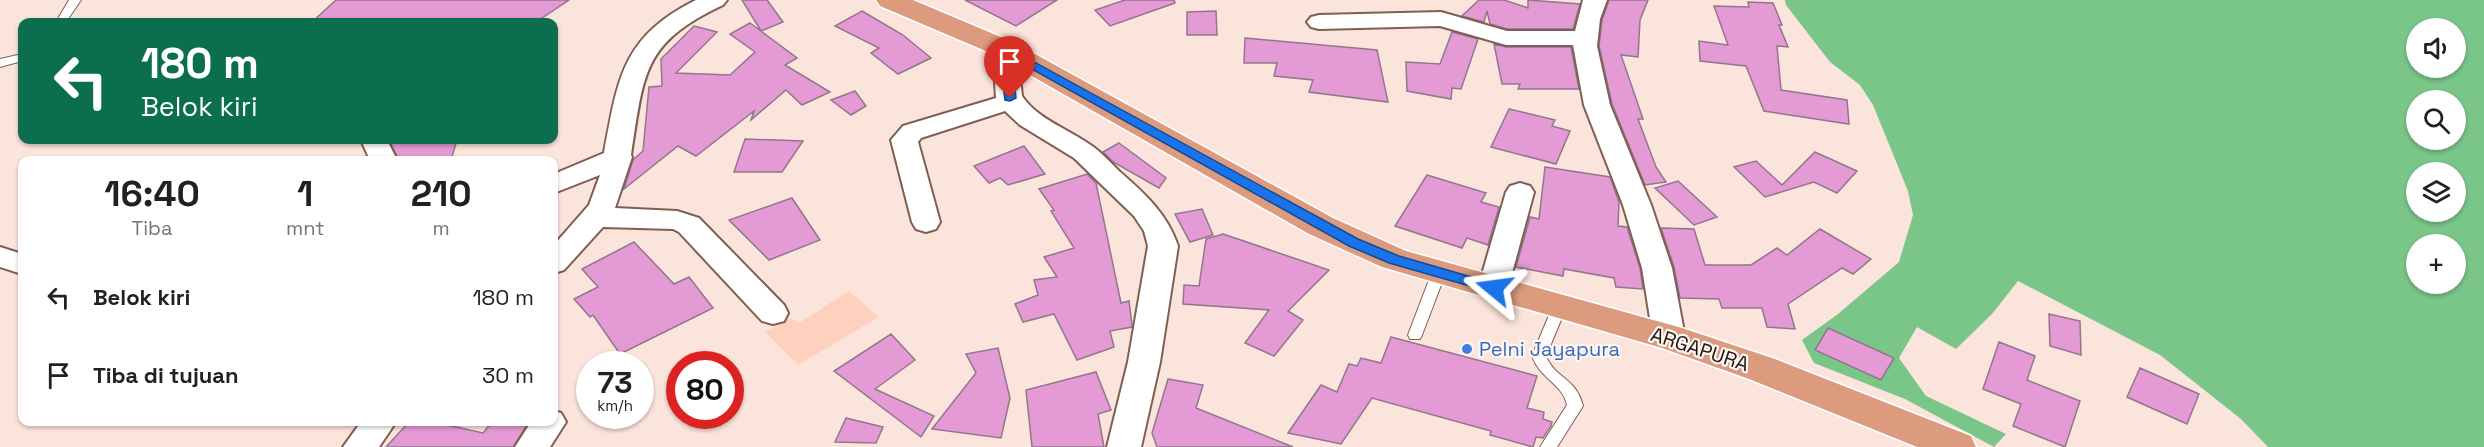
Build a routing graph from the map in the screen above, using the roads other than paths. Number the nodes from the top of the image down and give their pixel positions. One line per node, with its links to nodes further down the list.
1 (75, 0): 5 (lane)
2 (715, 0): 12 (street)
3 (890, 0): 8 (highway, ARGAPURA)
4 (1594, 0): 7 (street)
5 (64, 18)
6 (1319, 22): 7 (street)
7 (1586, 38): 25 (street)
8 (1005, 49): 11 (street); 20 (highway, ARGAPURA)
9 (18, 59): 10 (lane)
10 (0, 63)
11 (1012, 101): 16 (street); 30 (street)
12 (619, 157): 13 (street); 15 (street)
13 (558, 182)
14 (1520, 192): 21 (street)
15 (593, 217): 18 (street); 23 (street)
16 (926, 222)
17 (0, 257): 19 (street)
18 (558, 259)
19 (18, 263)
20 (1439, 273): 21 (highway, ARGAPURA); 24 (lane)
21 (1494, 288): 22 (highway, ARGAPURA)
22 (1559, 308): 25 (highway, ARGAPURA); 31 (lane)
23 (772, 313)
24 (1415, 335)
25 (1669, 337): 32 (highway, ARGAPURA)
26 (376, 426): 28 (street)
27 (546, 426): 29 (street)
28 (360, 447)
29 (532, 447)
30 (1124, 447)
31 (1548, 447)
32 (1956, 447)

